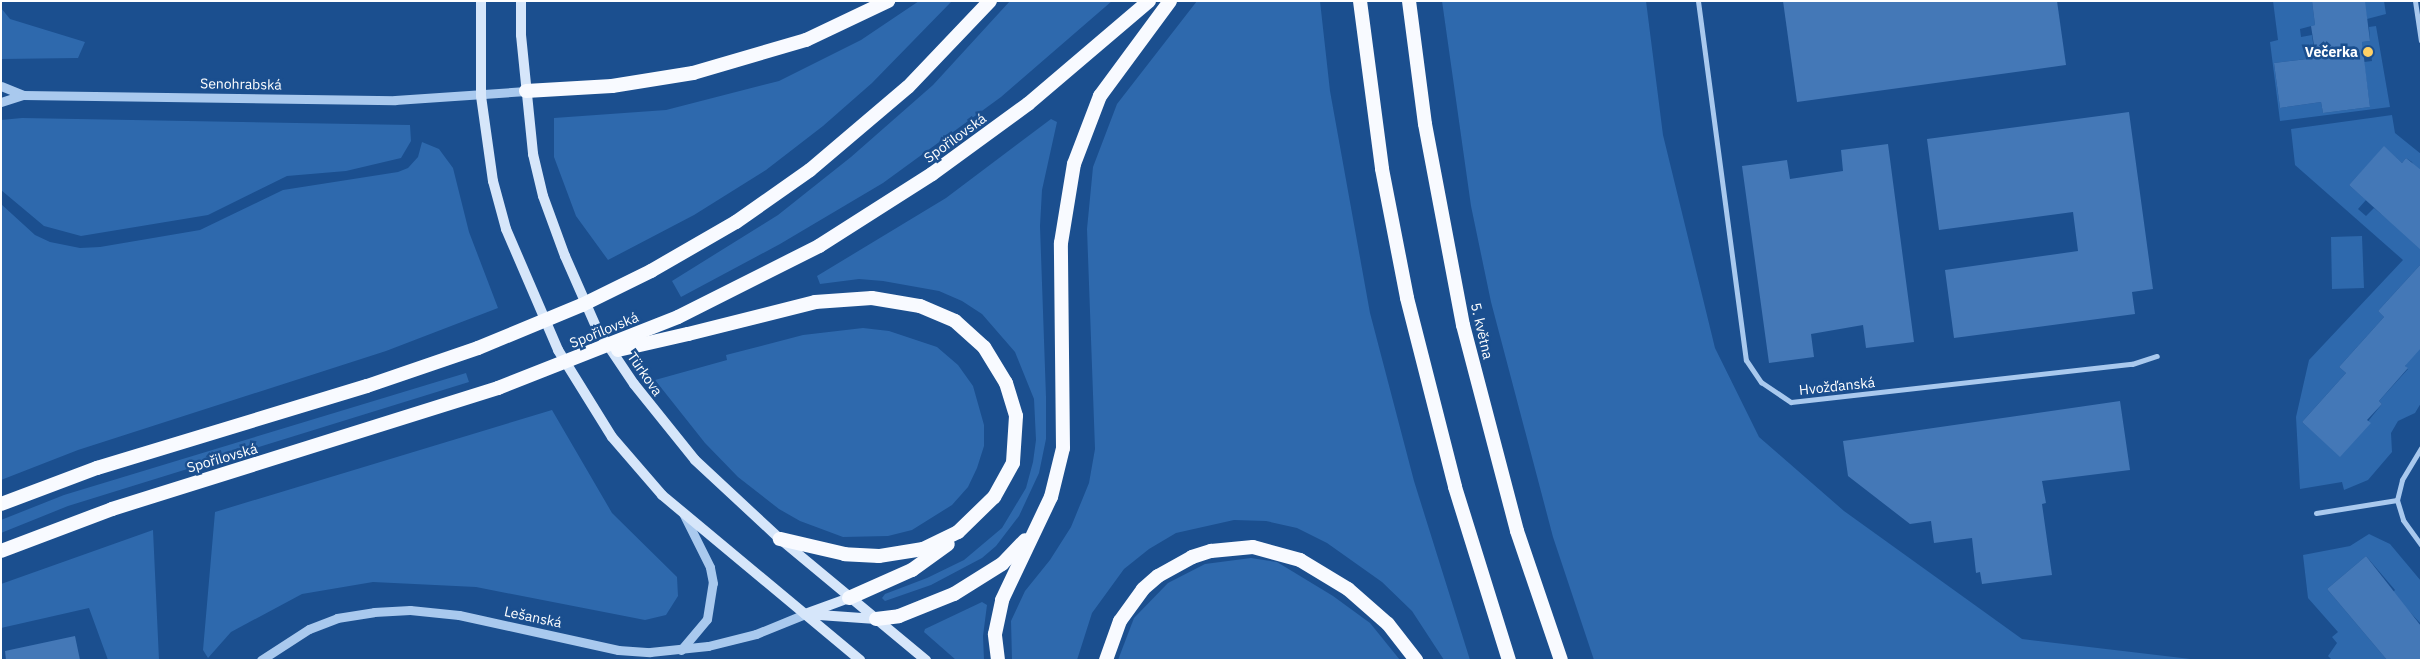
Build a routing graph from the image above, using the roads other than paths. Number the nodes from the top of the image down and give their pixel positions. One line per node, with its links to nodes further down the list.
1 (481, 1): 15 (main road)
2 (521, 1): 13 (main road, Türkova)
3 (888, 1): 13 (highway)
4 (990, 1): 21 (highway, Spořilovská, bridge)
5 (1149, 1): 18 (highway, Spořilovská, bridge)
6 (1170, 1): 24 (highway)
7 (1360, 1): 39 (highway)
8 (1409, 1): 40 (highway, 5. května)
9 (1698, 1): 17 (street, Hvožďanská)
10 (2415, 1): 11 (street)
11 (2421, 40)
12 (1, 86): 14 (street)
13 (526, 91): 15 (street, Senohrabská); 26 (main road, Türkova)
14 (24, 95): 15 (street, Senohrabská); 16 (street, Senohrabská)
15 (481, 96): 22 (main road)
16 (1, 102)
17 (2157, 356)
18 (573, 361): 25 (highway, bridge); 28 (highway, Spořilovská, bridge)
19 (2421, 448): 20 (street)
20 (2397, 500): 23 (street); 27 (street)
21 (1, 504)
22 (683, 513): 30 (main road); 32 (street)
23 (2316, 513)
24 (1040, 519): 31 (highway); 36 (highway)
25 (967, 526): 26 (highway); 29 (highway)
26 (780, 539): 29 (main road, Türkova)
27 (2421, 545)
28 (1, 551)
29 (850, 598): 30 (main road); 31 (main road, Türkova)
30 (805, 614): 31 (main road); 32 (street, Lešanská); 34 (main road)
31 (876, 619): 35 (main road, Türkova)
32 (681, 650): 33 (street, Lešanská)
33 (261, 660)
34 (860, 660)
35 (926, 660)
36 (998, 660)
37 (1106, 660): 38 (highway)
38 (1416, 660)
39 (1509, 660)
40 (1561, 660)

